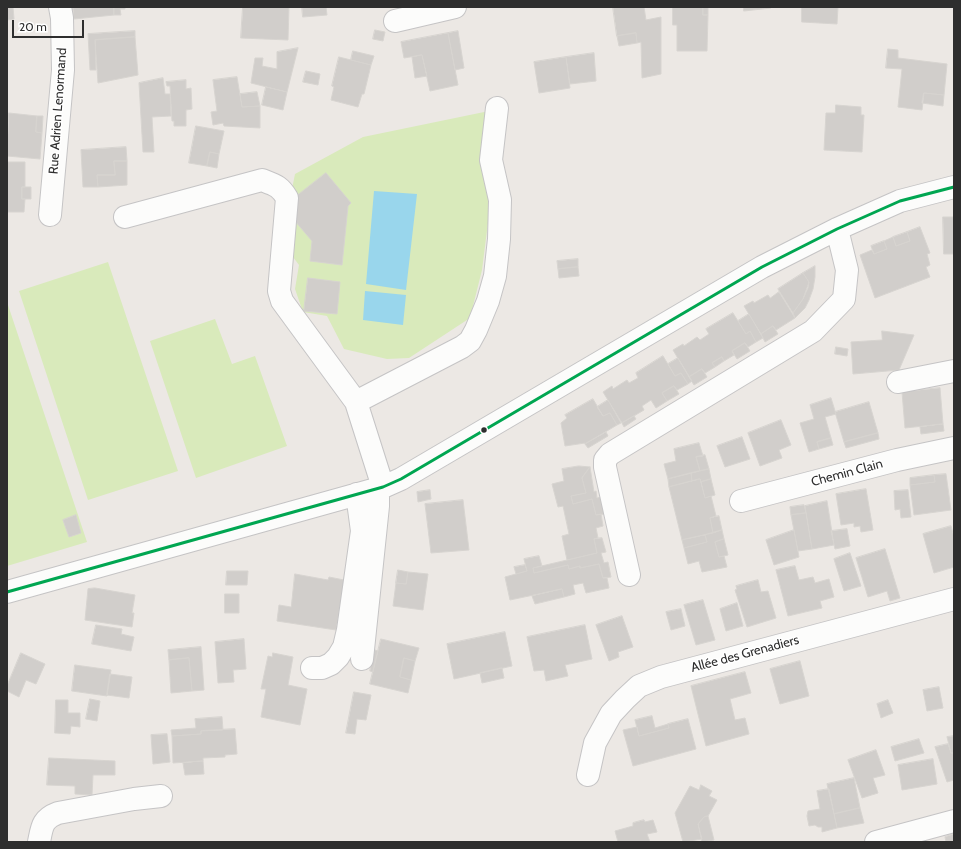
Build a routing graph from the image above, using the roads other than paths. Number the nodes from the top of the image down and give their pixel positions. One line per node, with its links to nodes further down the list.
1 (60, 7): 6 (street, Rue Adrien Lenormand)
2 (455, 7): 3 (street)
3 (395, 21)
4 (498, 108): 11 (street)
5 (954, 187): 8 (street)
6 (50, 215)
7 (125, 217): 11 (street)
8 (837, 229): 13 (street); 15 (street)
9 (954, 371): 10 (street)
10 (898, 382)
11 (356, 402): 13 (street)
12 (954, 448): 14 (street, Chemin Clain)
13 (373, 490): 16 (street); 18 (street); 19 (street)
14 (741, 501)
15 (628, 575)
16 (7, 592)
17 (954, 599): 20 (street, Allée des Grenadiers)
18 (362, 659)
19 (312, 668)
20 (588, 775)
21 (161, 796): 23 (street)
22 (954, 821): 24 (street)
23 (39, 842)
24 (876, 842)

